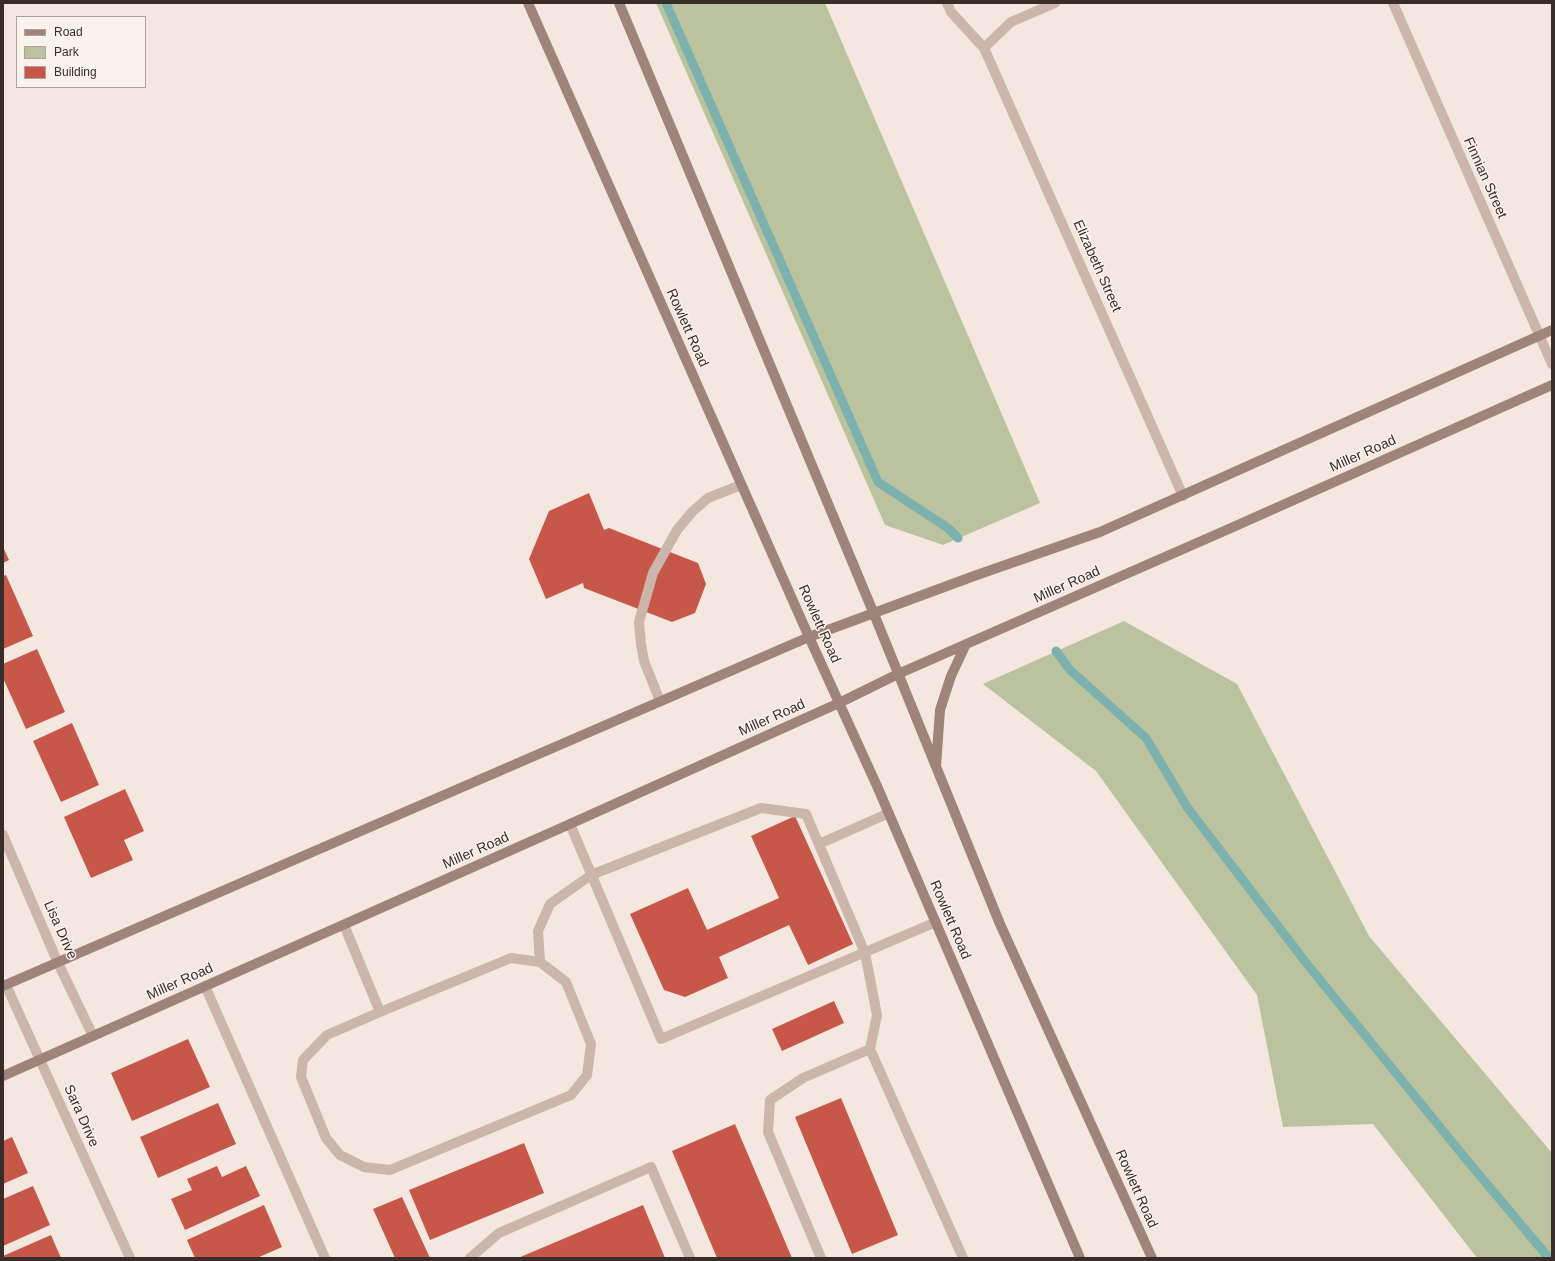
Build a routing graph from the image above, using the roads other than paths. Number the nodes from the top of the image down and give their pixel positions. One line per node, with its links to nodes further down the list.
1 (528, 3): 11 (main road, Rowlett Road)
2 (619, 3): 13 (main road, Rowlett Road)
3 (947, 3): 6 (street, Elizabeth Street)
4 (1055, 3): 6 (street)
5 (1393, 3): 8 (street, Finnian Street)
6 (984, 48): 12 (street, Elizabeth Street)
7 (1552, 330): 8 (main road)
8 (1539, 336): 9 (street, Finnian Street); 12 (main road)
9 (1552, 364)
10 (1552, 385): 15 (main road, Miller Road)
11 (741, 485): 14 (main road, Rowlett Road); 17 (street)
12 (1183, 496): 13 (main road)
13 (874, 614): 14 (main road); 16 (main road, Rowlett Road)
14 (809, 637): 17 (main road); 18 (main road, Rowlett Road)
15 (966, 644): 16 (main road, Miller Road); 19 (main road)
16 (898, 674): 18 (main road, Miller Road); 19 (main road, Rowlett Road)
17 (660, 700): 29 (main road)
18 (839, 703): 20 (main road, Rowlett Road); 21 (main road, Miller Road)
19 (936, 768): 44 (main road, Rowlett Road)
20 (889, 813): 23 (street); 25 (main road, Rowlett Road)
21 (570, 824): 24 (street); 26 (main road, Miller Road)
22 (3, 835): 29 (street, Lisa Drive)
23 (818, 844): 24 (street); 27 (street)
24 (591, 875): 27 (street); 28 (street)
25 (936, 922): 27 (street); 43 (main road, Rowlett Road)
26 (344, 925): 31 (main road, Miller Road); 32 (street)
27 (865, 953): 34 (street)
28 (540, 962): 32 (street); 32 (street)
29 (58, 963): 30 (main road); 33 (street, Lisa Drive)
30 (4, 986): 35 (street, Sara Drive)
31 (205, 986): 33 (main road, Miller Road); 38 (street)
32 (380, 1012)
33 (93, 1036): 35 (main road, Miller Road)
34 (870, 1049): 41 (street); 42 (street)
35 (41, 1060): 36 (main road, Miller Road); 37 (street, Sara Drive)
36 (3, 1076)
37 (130, 1258)
38 (325, 1258)
39 (470, 1258): 40 (street)
40 (690, 1258)
41 (821, 1258)
42 (963, 1258)
43 (1080, 1258)
44 (1152, 1258)

